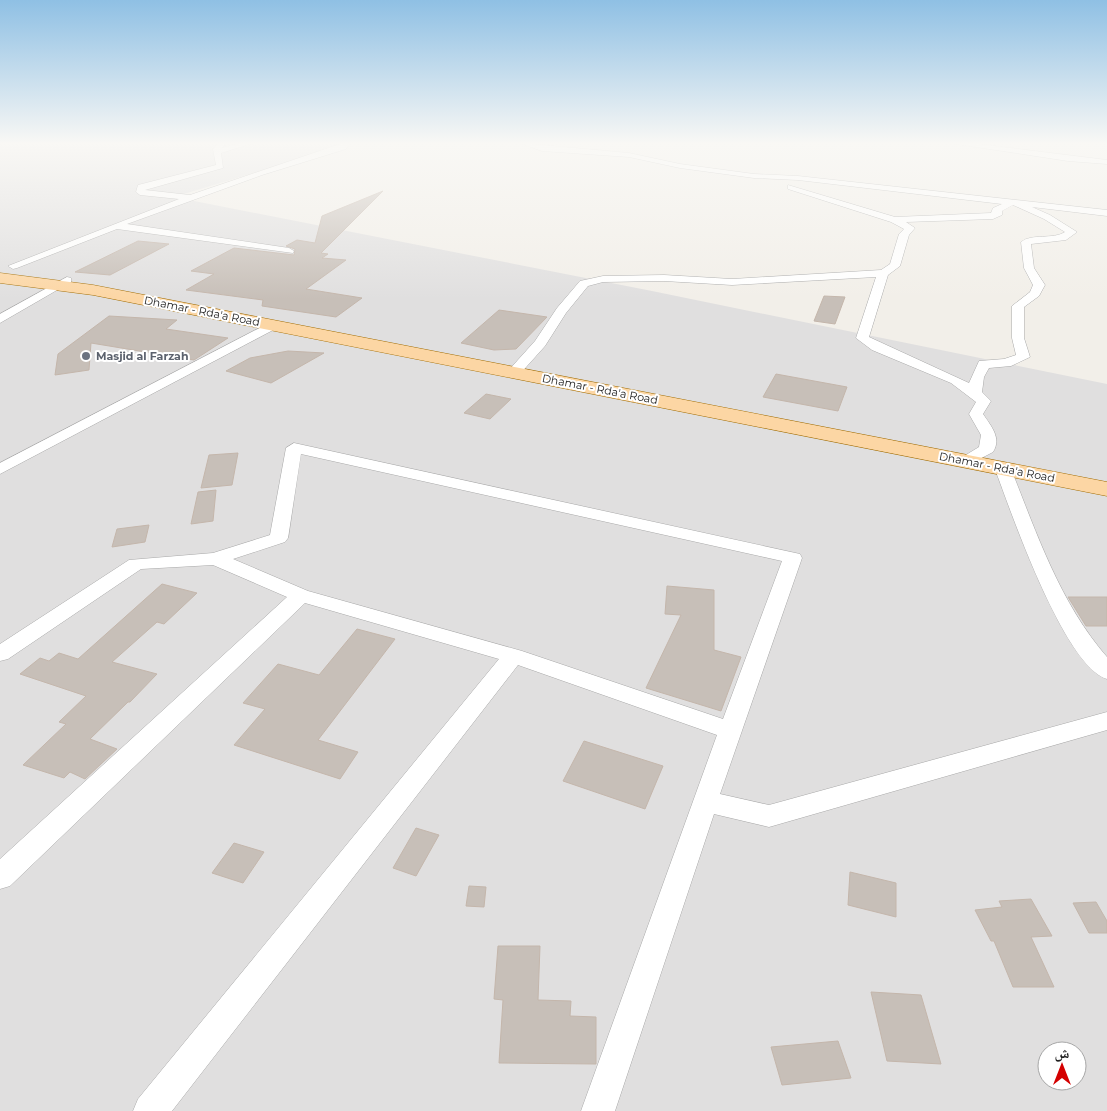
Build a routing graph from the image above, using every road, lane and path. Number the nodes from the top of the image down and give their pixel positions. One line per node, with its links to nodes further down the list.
1 (166, 195): 5 (street)
2 (202, 195): 5 (street)
3 (818, 195): 8 (street)
4 (940, 195): 6 (street)
5 (194, 198): 9 (street)
6 (1013, 202): 7 (street); 8 (street); 18 (street)
7 (1107, 213)
8 (894, 220): 12 (street)
9 (115, 226): 10 (street); 11 (street)
10 (290, 251)
11 (7, 265): 14 (main road)
12 (883, 273): 17 (street); 18 (street)
13 (0, 278): 14 (main road)
14 (61, 283): 15 (street); 16 (main road, Dhamar - Rda'a Road)
15 (0, 319)
16 (273, 325): 17 (main road, Dhamar - Rda'a Road); 20 (street)
17 (514, 372): 19 (main road, Dhamar - Rda'a Road)
18 (976, 393): 19 (street)
19 (964, 461): 21 (main road, Dhamar - Rda'a Road)
20 (0, 469)
21 (1003, 469): 22 (main road, Dhamar - Rda'a Road); 27 (street)
22 (1107, 489)
23 (216, 559): 24 (street); 25 (street); 29 (street)
24 (301, 594): 26 (street); 31 (street)
25 (0, 654)
26 (514, 656): 29 (street); 32 (street)
27 (1107, 671)
28 (1107, 721): 30 (street)
29 (729, 730): 30 (street)
30 (705, 801): 33 (street)
31 (0, 877)
32 (150, 1111)
33 (598, 1111)

